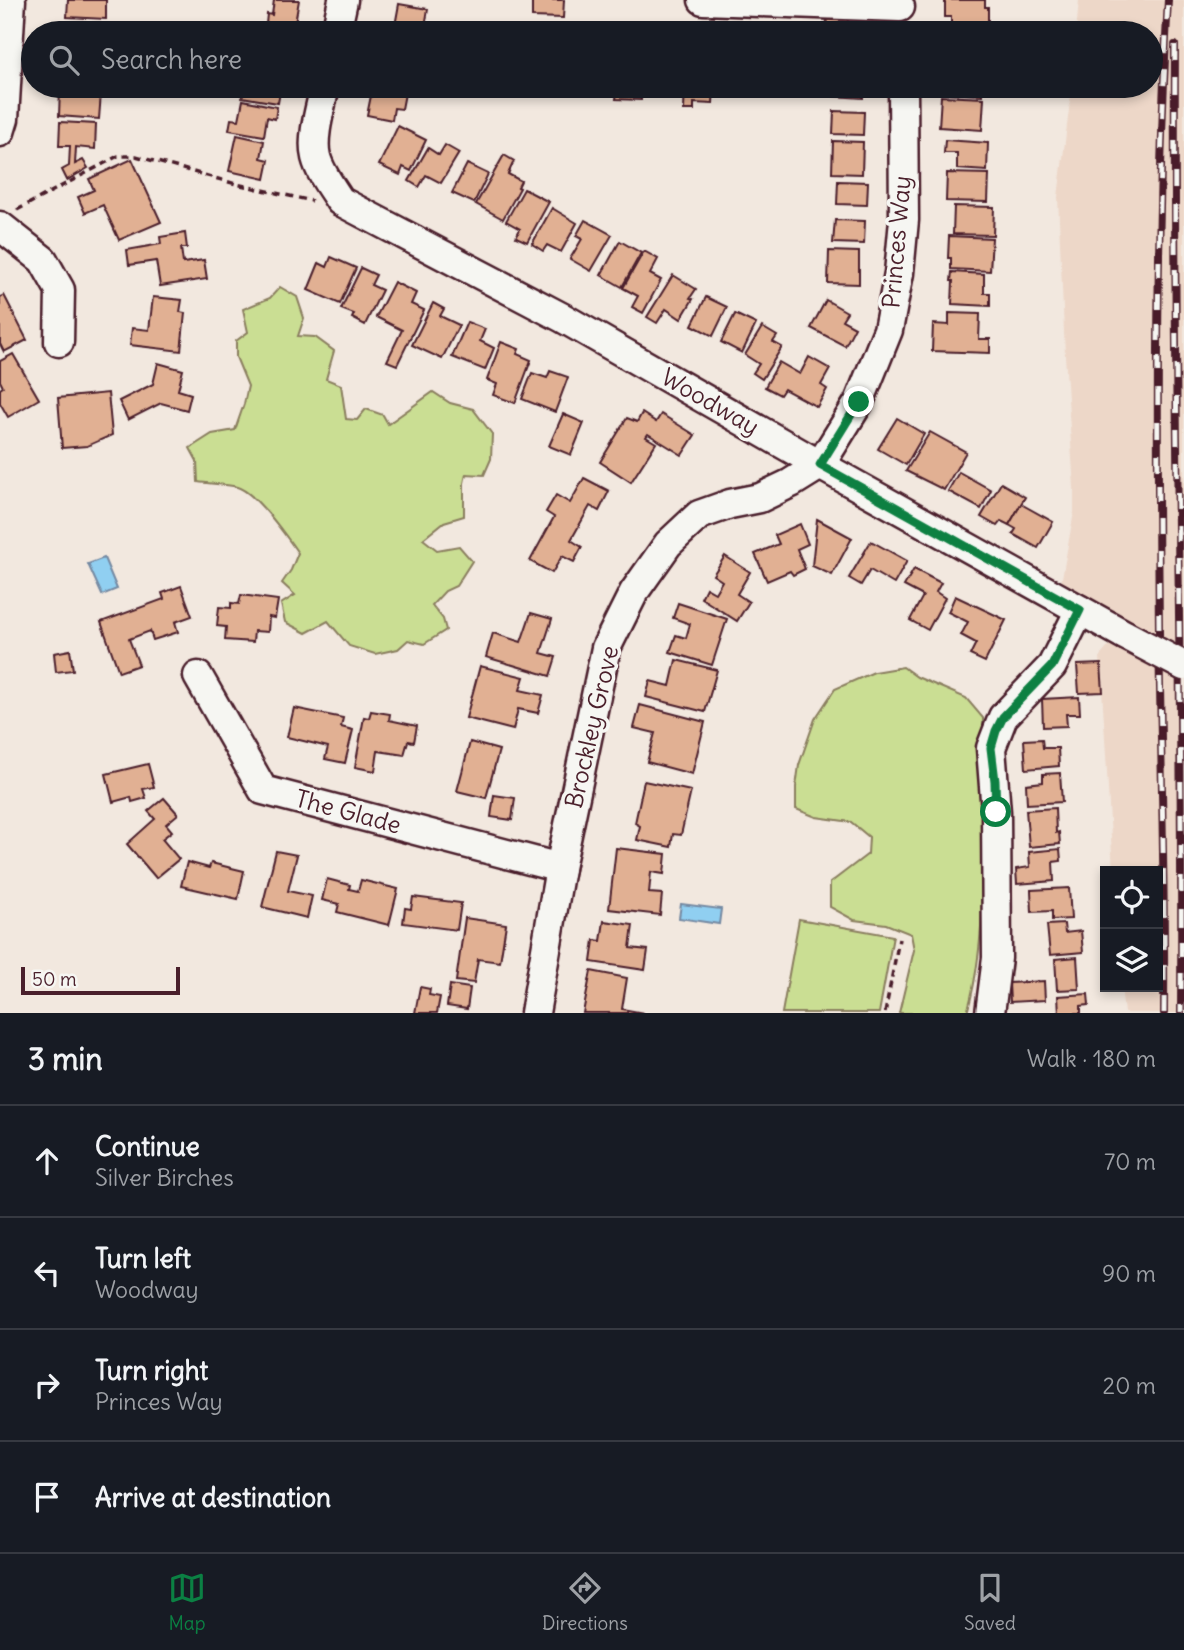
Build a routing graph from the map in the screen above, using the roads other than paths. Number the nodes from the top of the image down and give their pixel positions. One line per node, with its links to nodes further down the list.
1 (11, 0): 8 (street)
2 (343, 0): 5 (street)
3 (703, 0): 4 (street)
4 (900, 14)
5 (339, 21)
6 (323, 98): 11 (street, Woodway)
7 (903, 98): 11 (street, Princes Way)
8 (0, 132)
9 (5, 220): 10 (street)
10 (59, 342)
11 (820, 465): 12 (street, Woodway); 15 (street, Brockley Grove)
12 (1080, 610): 13 (street, Woodway, bridge); 17 (street)
13 (1184, 666)
14 (198, 676): 15 (street, The Glade)
15 (560, 868): 16 (street, Brockley Grove)
16 (535, 1013)
17 (990, 1013)

